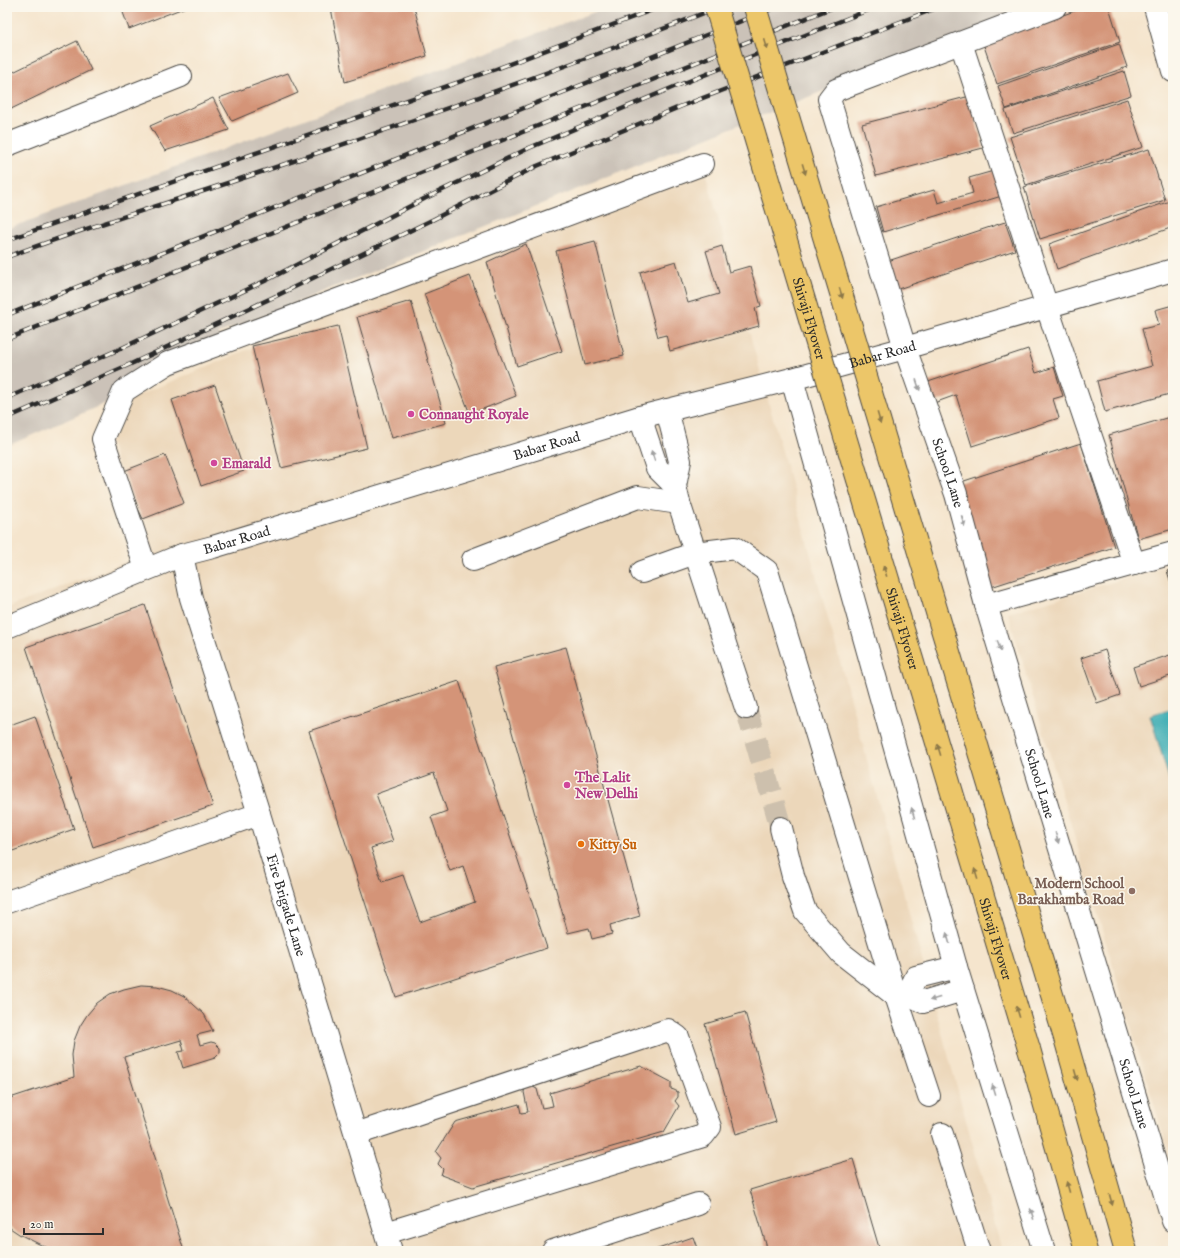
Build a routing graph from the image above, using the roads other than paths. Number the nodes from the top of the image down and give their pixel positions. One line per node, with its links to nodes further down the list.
1 (716, 7): 42 (main road, Shivaji Flyover, one-way to 1, bridge)
2 (755, 7): 43 (main road, one-way to 43, bridge)
3 (1054, 7): 5 (street)
4 (1154, 7): 6 (street)
5 (961, 43): 11 (street); 12 (street, School Lane)
6 (1173, 71)
7 (181, 76): 8 (street)
8 (7, 145)
9 (703, 164): 22 (street)
10 (1173, 270): 11 (street, Babar Road)
11 (1047, 307): 12 (street, Babar Road); 21 (street)
12 (905, 348): 13 (street, Babar Road); 24 (street, School Lane, one-way to 24)
13 (792, 379): 14 (street, Babar Road); 30 (street, one-way to 13)
14 (667, 410): 15 (street, Babar Road); 16 (street)
15 (640, 417): 16 (street, one-way to 15); 19 (street, Babar Road)
16 (677, 495): 17 (street); 20 (street)
17 (695, 553): 23 (street); 26 (street); 32 (street)
18 (1173, 553): 21 (street)
19 (182, 555): 22 (street, Babar Road); 27 (street)
20 (473, 560)
21 (1134, 564): 24 (street)
22 (146, 569): 25 (street, Babar Road)
23 (642, 572)
24 (986, 605): 37 (street, School Lane, one-way to 37)
25 (7, 627)
26 (746, 708)
27 (259, 814): 29 (street); 34 (street, Fire Brigade Lane)
28 (781, 828): 32 (street)
29 (7, 902)
30 (956, 967): 31 (street); 32 (street)
31 (963, 990): 32 (street, one-way to 32); 41 (street, one-way to 31)
32 (902, 994): 33 (street)
33 (929, 1096)
34 (356, 1134): 38 (street, Fire Brigade Lane); 38 (street)
35 (942, 1134): 40 (street)
36 (698, 1204): 39 (street)
37 (1173, 1221)
38 (388, 1242)
39 (553, 1251)
40 (979, 1251)
41 (1044, 1251)
42 (1086, 1251)
43 (1126, 1251)

